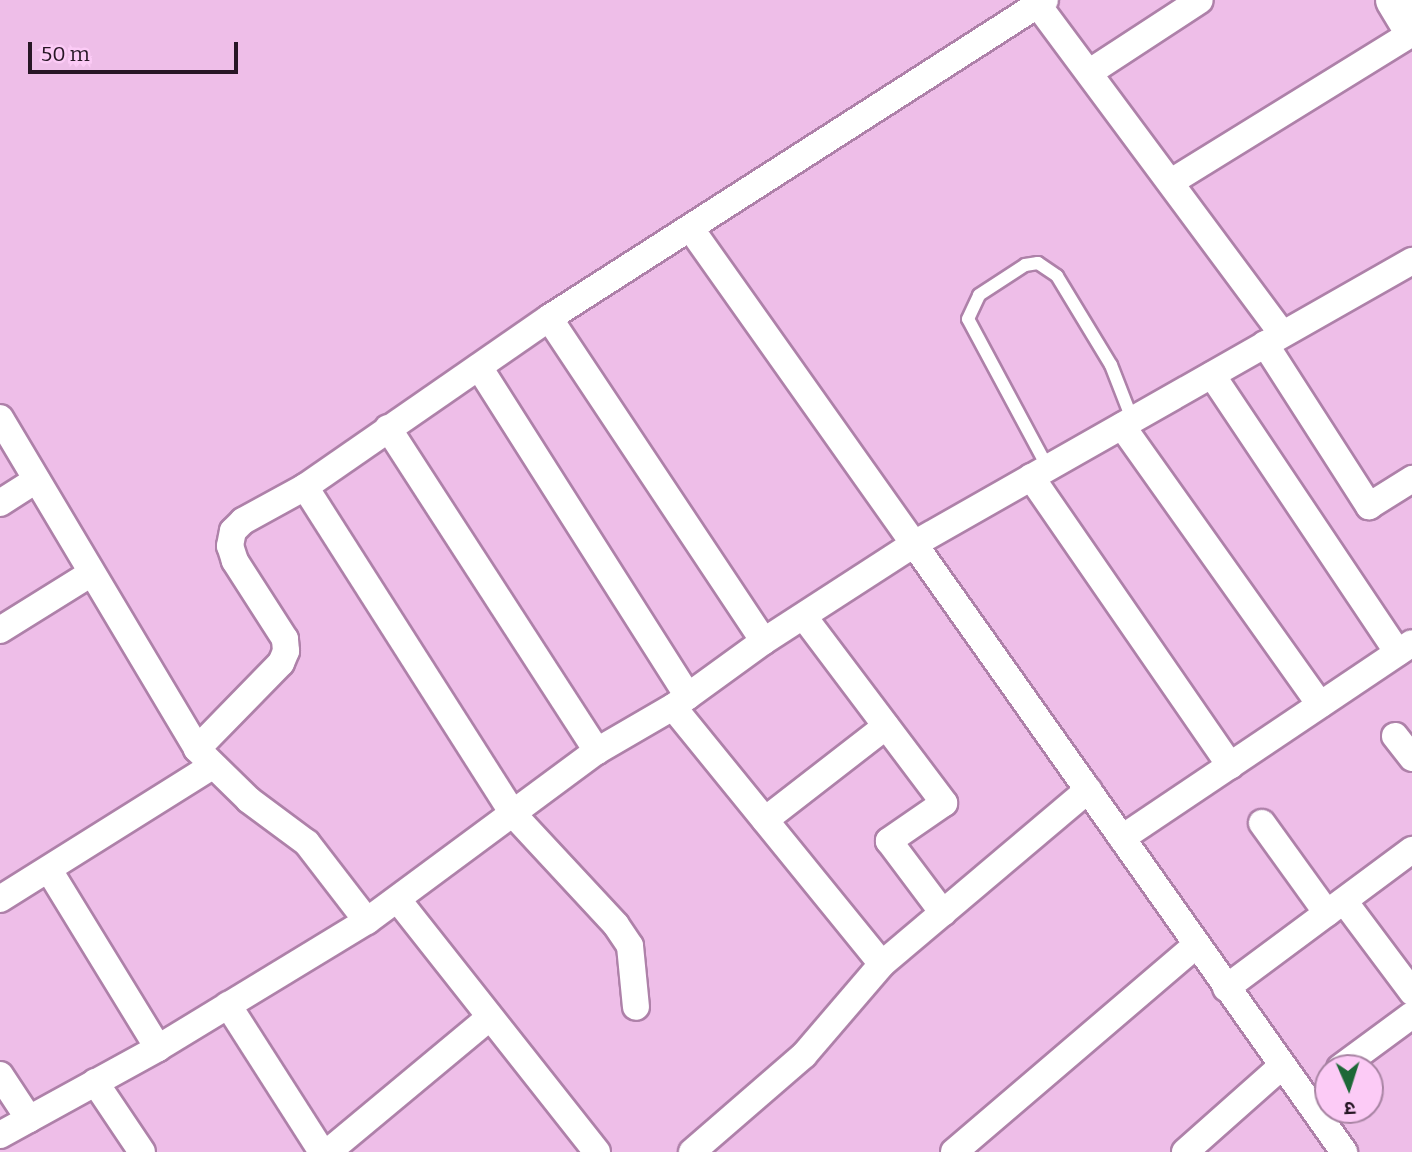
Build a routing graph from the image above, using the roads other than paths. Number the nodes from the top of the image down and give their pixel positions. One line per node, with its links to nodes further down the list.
1 (1200, 0): 5 (street)
2 (1395, 0): 4 (highway)
3 (1042, 2): 5 (street); 7 (street)
4 (1412, 31): 6 (street)
5 (1090, 72): 6 (street)
6 (1171, 182): 10 (street)
7 (691, 229): 9 (street); 21 (street)
8 (1410, 265): 10 (street)
9 (549, 318): 11 (street); 25 (street)
10 (1273, 338): 12 (street); 17 (street)
11 (479, 367): 15 (street); 27 (street)
12 (1212, 374): 14 (street); 26 (street)
13 (0, 418): 18 (street)
14 (1127, 423): 16 (street); 16 (lane); 28 (street)
15 (388, 428): 19 (street); 31 (street)
16 (1040, 472): 21 (street); 34 (street)
17 (1412, 479)
18 (36, 480): 20 (street); 22 (street)
19 (305, 487): 32 (street); 36 (street)
20 (0, 503)
21 (914, 544): 23 (street); 35 (street)
22 (90, 574): 24 (street); 32 (street)
23 (804, 617): 25 (street); 29 (street)
24 (0, 630)
25 (764, 641): 27 (street)
26 (1405, 648): 28 (street)
27 (680, 702): 31 (street); 37 (street)
28 (1320, 705): 34 (street)
29 (886, 726): 37 (street); 45 (street)
30 (1395, 736): 33 (street)
31 (597, 751): 36 (street)
32 (205, 757): 41 (street); 46 (street)
33 (1412, 758)
34 (1230, 766): 39 (street)
35 (1088, 790): 39 (street); 45 (street)
36 (513, 814): 43 (street); 52 (street)
37 (765, 820): 48 (street)
38 (1262, 823): 44 (street)
39 (1122, 838): 47 (street)
40 (1412, 850): 44 (street)
41 (49, 870): 42 (street); 55 (street)
42 (0, 899)
43 (398, 900): 46 (street); 54 (street)
44 (1336, 907): 49 (street); 50 (street)
45 (943, 913): 48 (street)
46 (367, 921): 51 (street)
47 (1196, 945): 49 (street); 69 (street)
48 (882, 964): 68 (street)
49 (1226, 988): 57 (street)
50 (1412, 992)
51 (229, 1005): 55 (street); 65 (street)
52 (636, 1007)
53 (1412, 1015): 56 (street)
54 (489, 1018): 66 (street); 67 (street)
55 (158, 1048): 59 (street)
56 (1359, 1054)
57 (1282, 1066): 61 (street); 70 (street)
58 (0, 1075): 62 (street)
59 (95, 1082): 62 (street); 64 (street)
60 (1314, 1088): 61 (street)
61 (1303, 1096): 71 (street)
62 (29, 1119): 63 (street)
63 (0, 1135)
64 (142, 1152)
65 (322, 1152)
66 (328, 1152)
67 (597, 1152)
68 (692, 1152)
69 (954, 1152)
70 (1185, 1152)
71 (1344, 1152)

